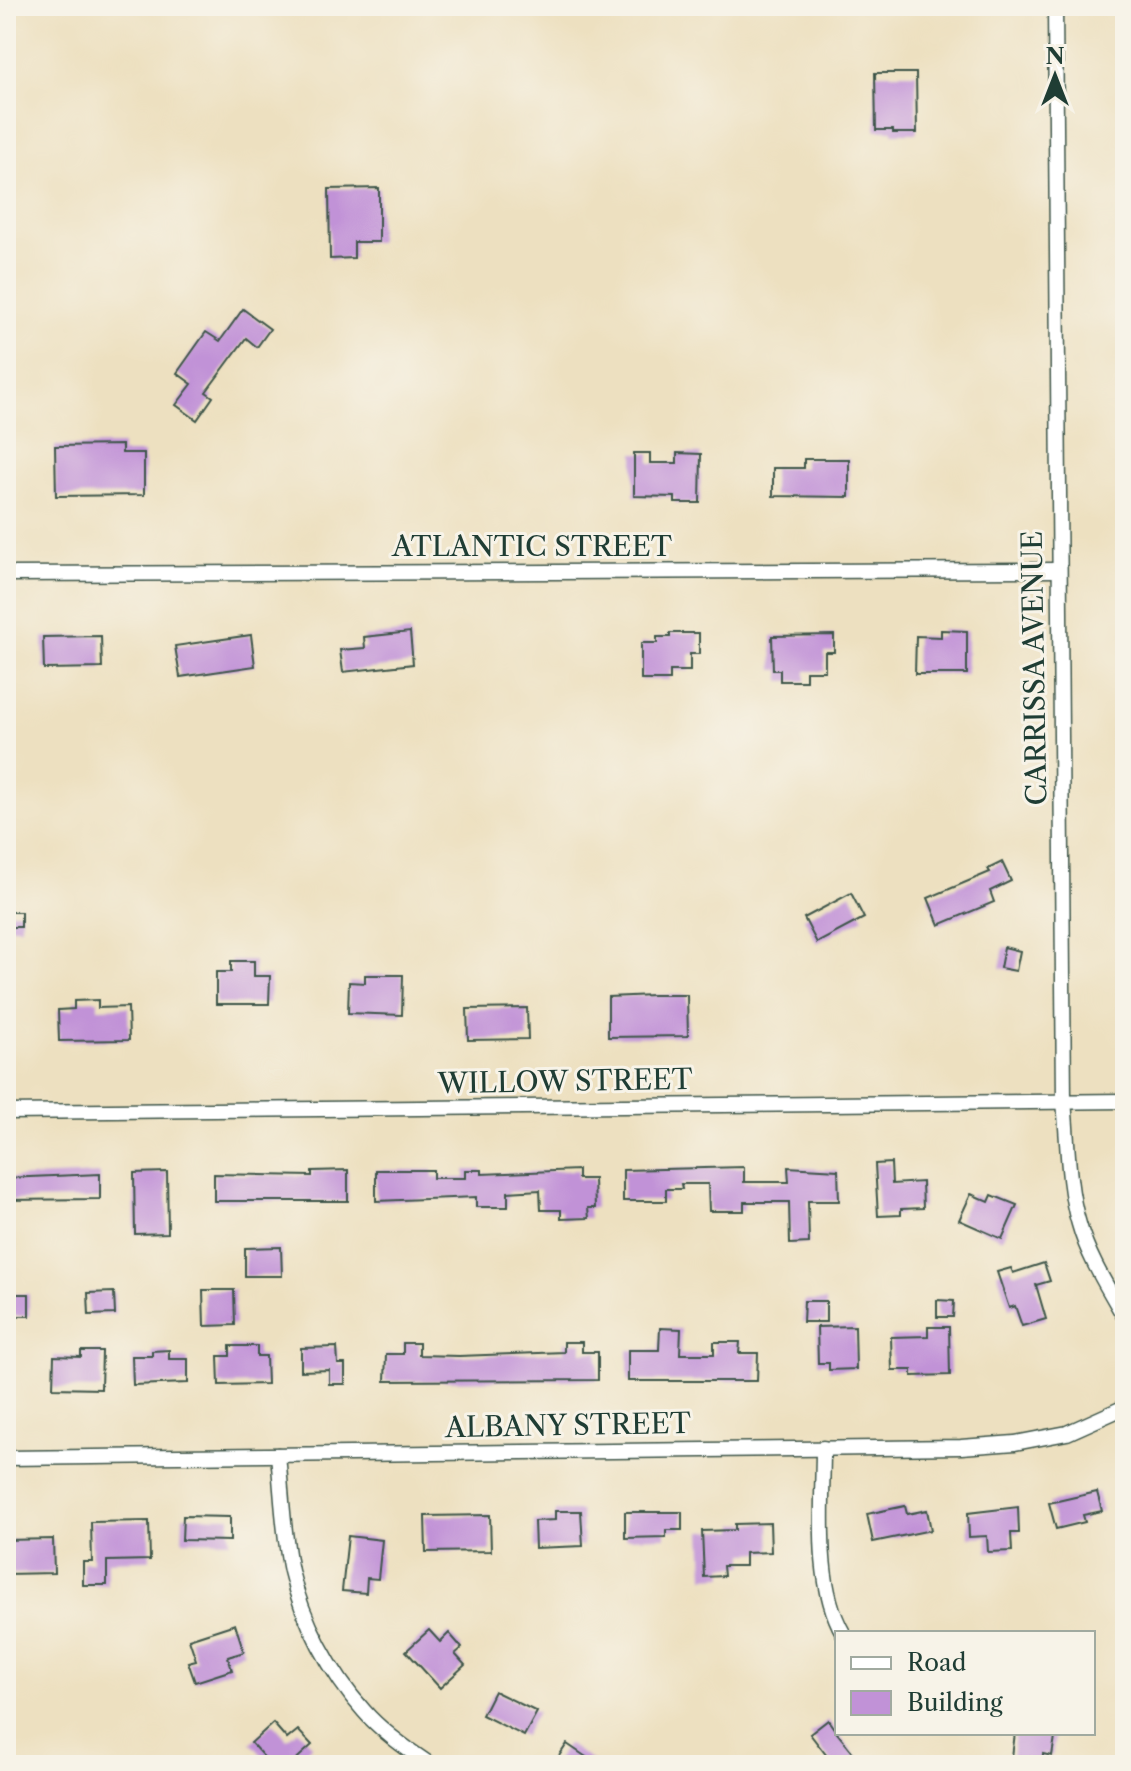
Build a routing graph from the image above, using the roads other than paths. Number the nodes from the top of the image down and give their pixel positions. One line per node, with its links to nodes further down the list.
1 (1055, 6): 2 (street, CARRISSA AVENUE)
2 (1059, 570): 3 (street, ATLANTIC STREET); 4 (street, CARRISSA AVENUE)
3 (6, 574)
4 (1064, 1101): 5 (street, WILLOW STREET); 6 (street, WILLOW STREET); 7 (street, CARRISSA AVENUE)
5 (1125, 1101)
6 (6, 1112)
7 (1125, 1318)
8 (1125, 1407): 9 (street, ALBANY STREET)
9 (823, 1448): 10 (street, ALBANY STREET); 12 (street)
10 (278, 1455): 11 (street, ALBANY STREET); 13 (street)
11 (6, 1458)
12 (842, 1631)
13 (431, 1765)

